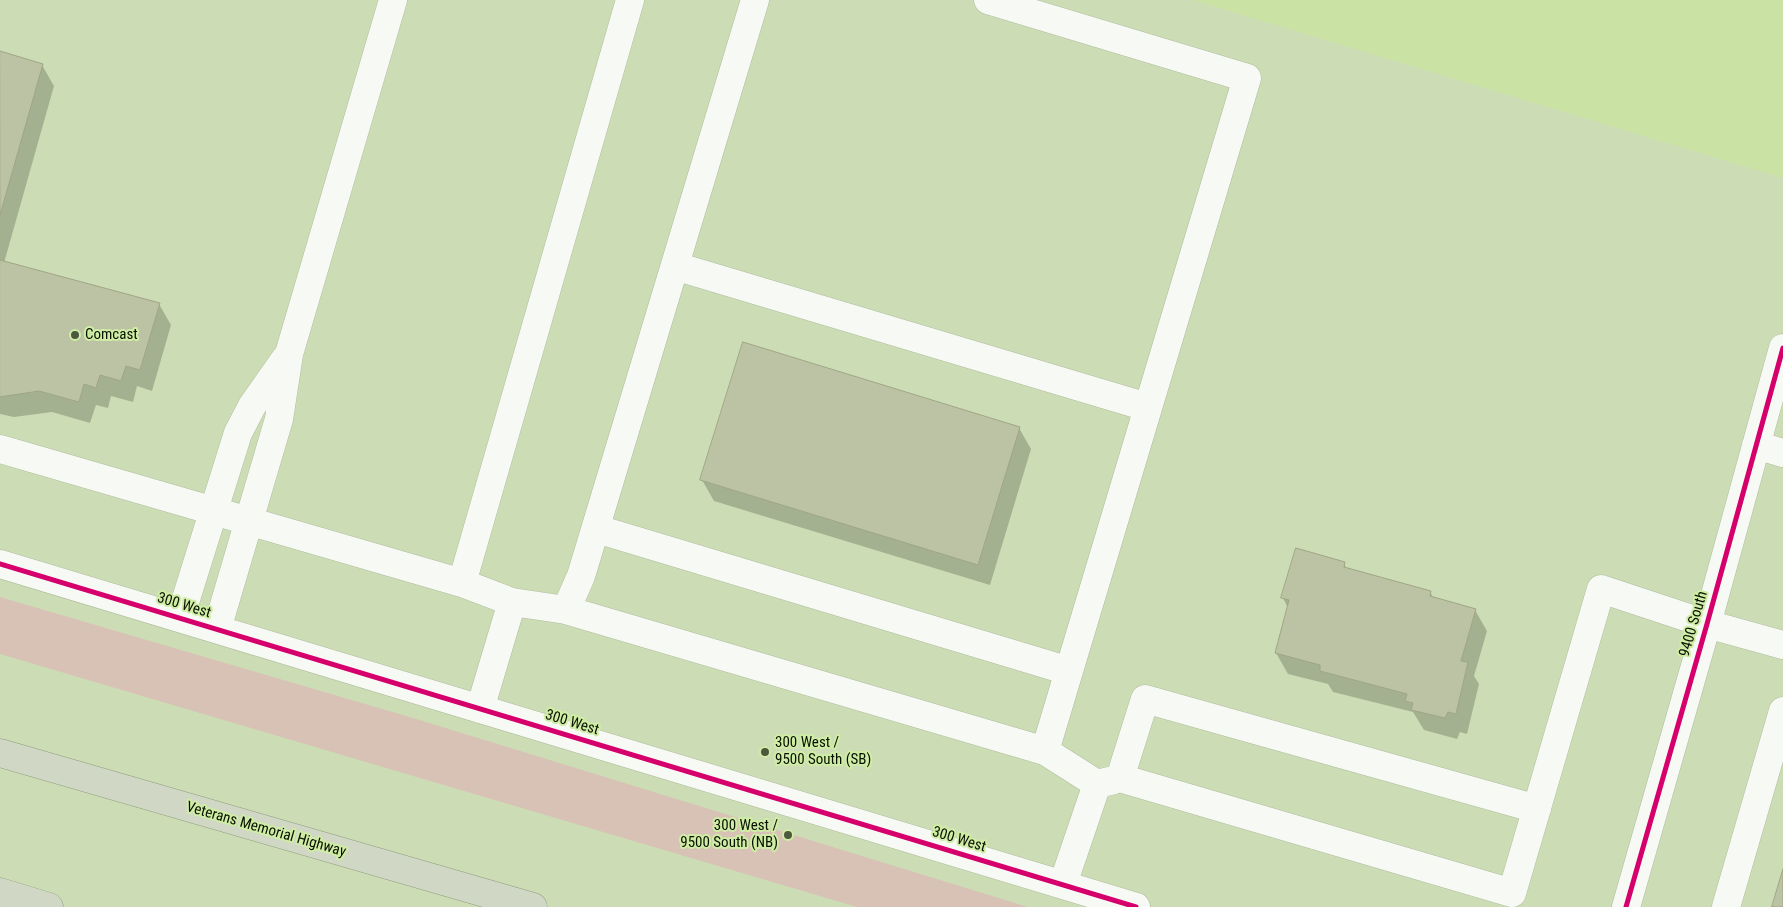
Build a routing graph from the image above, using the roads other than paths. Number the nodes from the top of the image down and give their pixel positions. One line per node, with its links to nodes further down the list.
1 (393, 0): 7 (street)
2 (630, 0): 16 (street)
3 (755, 0): 5 (street)
4 (988, 0): 8 (street)
5 (675, 266): 8 (street); 14 (street)
6 (1783, 348): 9 (street, 9400 South)
7 (289, 354): 12 (street); 13 (street)
8 (1147, 407): 23 (street)
9 (1756, 445): 11 (street); 20 (street, 9400 South)
10 (0, 448): 12 (street)
11 (1783, 453)
12 (214, 510): 13 (street); 19 (street)
13 (249, 520): 16 (street); 21 (street)
14 (597, 529): 18 (street); 23 (street)
15 (0, 564): 19 (street, 300 West)
16 (462, 583): 17 (street)
17 (512, 602): 18 (street); 24 (street)
18 (566, 610): 26 (street)
19 (180, 618): 21 (street, 300 West)
20 (1707, 624): 22 (street); 29 (street); 35 (street, 9400 South)
21 (217, 629): 24 (street, 300 West)
22 (1783, 645)
23 (1069, 671): 26 (street)
24 (480, 709): 30 (street, 300 West)
25 (1783, 711): 36 (street)
26 (1045, 751): 28 (street)
27 (0, 753): 33 (highway, Veterans Memorial Highway)
28 (1109, 781): 29 (street); 29 (street); 30 (street)
29 (1537, 809)
30 (1063, 884): 34 (street, 300 West)
31 (0, 892): 32 (highway)
32 (49, 907)
33 (532, 907)
34 (1136, 907)
35 (1626, 907)
36 (1726, 907)

